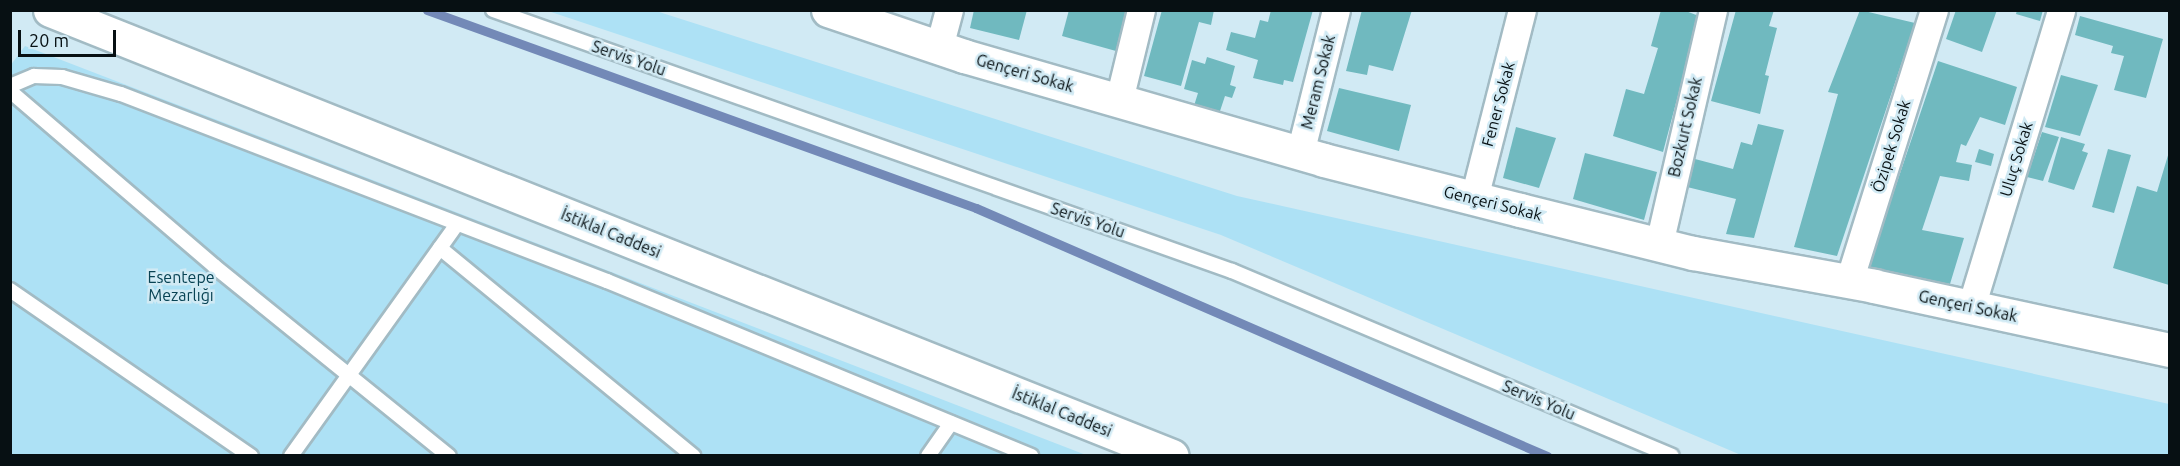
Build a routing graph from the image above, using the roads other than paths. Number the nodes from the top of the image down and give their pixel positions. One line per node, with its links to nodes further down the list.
1 (50, 10): 32 (street, İstiklal Caddesi)
2 (493, 10): 33 (lane, Servis Yolu)
3 (828, 10): 11 (street, Gençeri Sokak)
4 (949, 10): 11 (street)
5 (1141, 10): 14 (street)
6 (1336, 10): 15 (street, Meram Sokak)
7 (1522, 10): 16 (street, Fener Sokak)
8 (1713, 10): 18 (street, Bozkurt Sokak)
9 (1934, 10): 20 (street, Özipek Sokak)
10 (2061, 10): 22 (street, Uluç Sokak)
11 (939, 47): 14 (street, Gençeri Sokak)
12 (10, 86): 17 (lane)
13 (10, 91): 24 (lane)
14 (1119, 100): 15 (street, Gençeri Sokak)
15 (1300, 153): 16 (street, Gençeri Sokak)
16 (1474, 198): 18 (street, Gençeri Sokak)
17 (457, 224): 19 (lane); 25 (lane)
18 (1659, 244): 20 (street, Gençeri Sokak)
19 (440, 248): 24 (lane); 29 (lane)
20 (1849, 281): 22 (street, Gençeri Sokak)
21 (10, 290): 26 (lane)
22 (1971, 307): 23 (street, Gençeri Sokak)
23 (2169, 350)
24 (348, 373): 27 (lane); 28 (lane)
25 (951, 423): 30 (lane); 31 (lane)
26 (251, 456)
27 (291, 456)
28 (449, 456)
29 (693, 456)
30 (928, 456)
31 (1031, 456)
32 (1172, 456)
33 (1672, 456)

